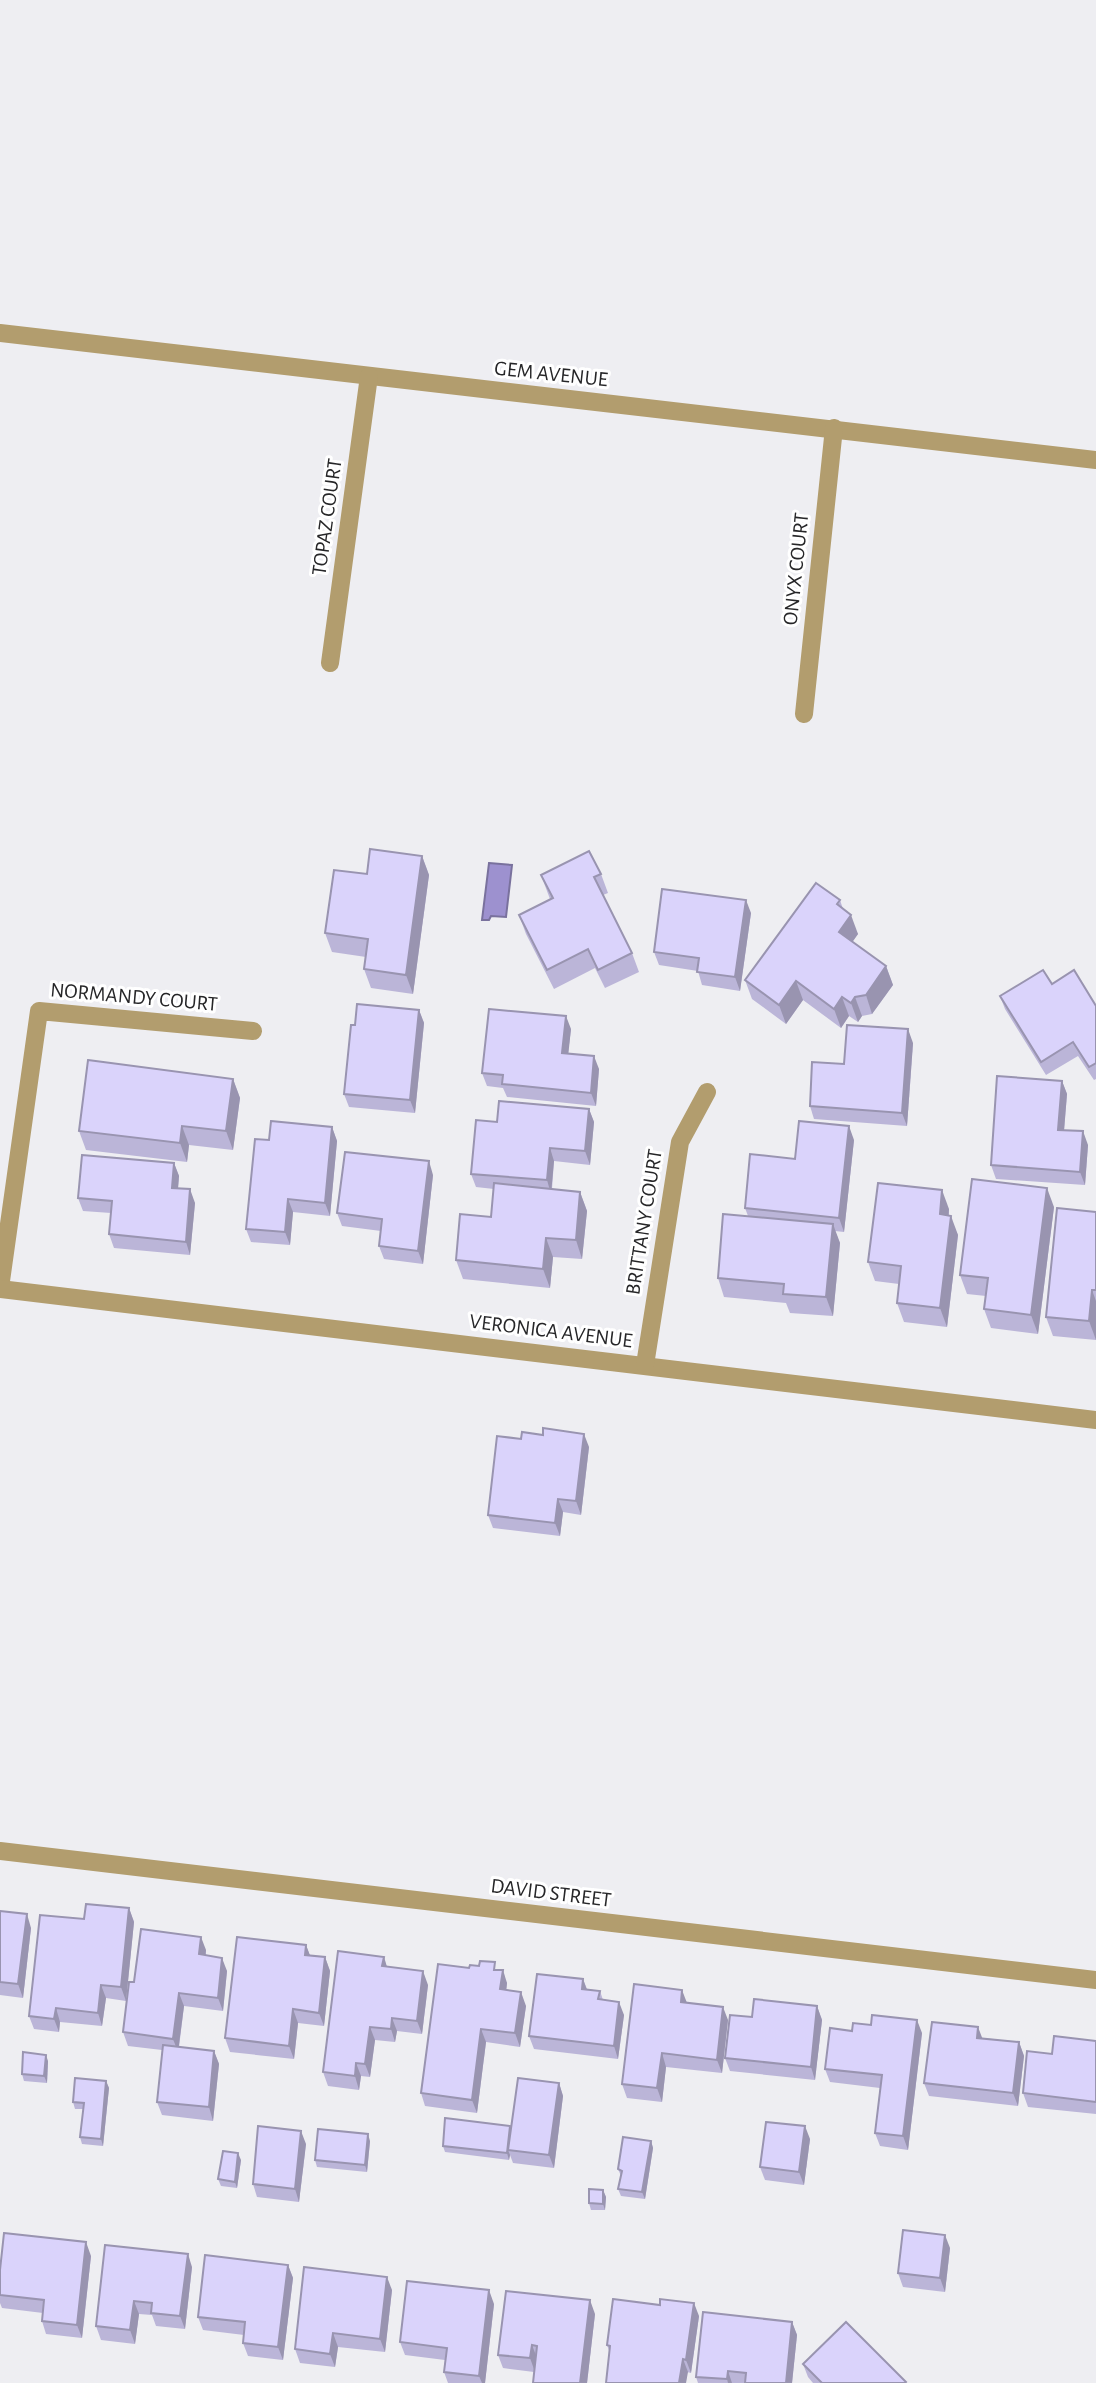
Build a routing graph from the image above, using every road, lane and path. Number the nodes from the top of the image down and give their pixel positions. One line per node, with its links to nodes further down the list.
1 (0, 333): 2 (street, GEM AVENUE)
2 (369, 376): 3 (street, GEM AVENUE); 5 (street, TOPAZ COURT)
3 (834, 428): 4 (street, GEM AVENUE); 6 (street, ONYX COURT)
4 (1096, 460)
5 (330, 663)
6 (804, 714)
7 (253, 1031): 9 (street, NORMANDY COURT)
8 (707, 1092): 10 (street, BRITTANY COURT)
9 (0, 1289): 10 (street, VERONICA AVENUE)
10 (645, 1365): 11 (street, VERONICA AVENUE)
11 (1096, 1420)
12 (0, 1851): 13 (street, DAVID STREET)
13 (1096, 1980)

